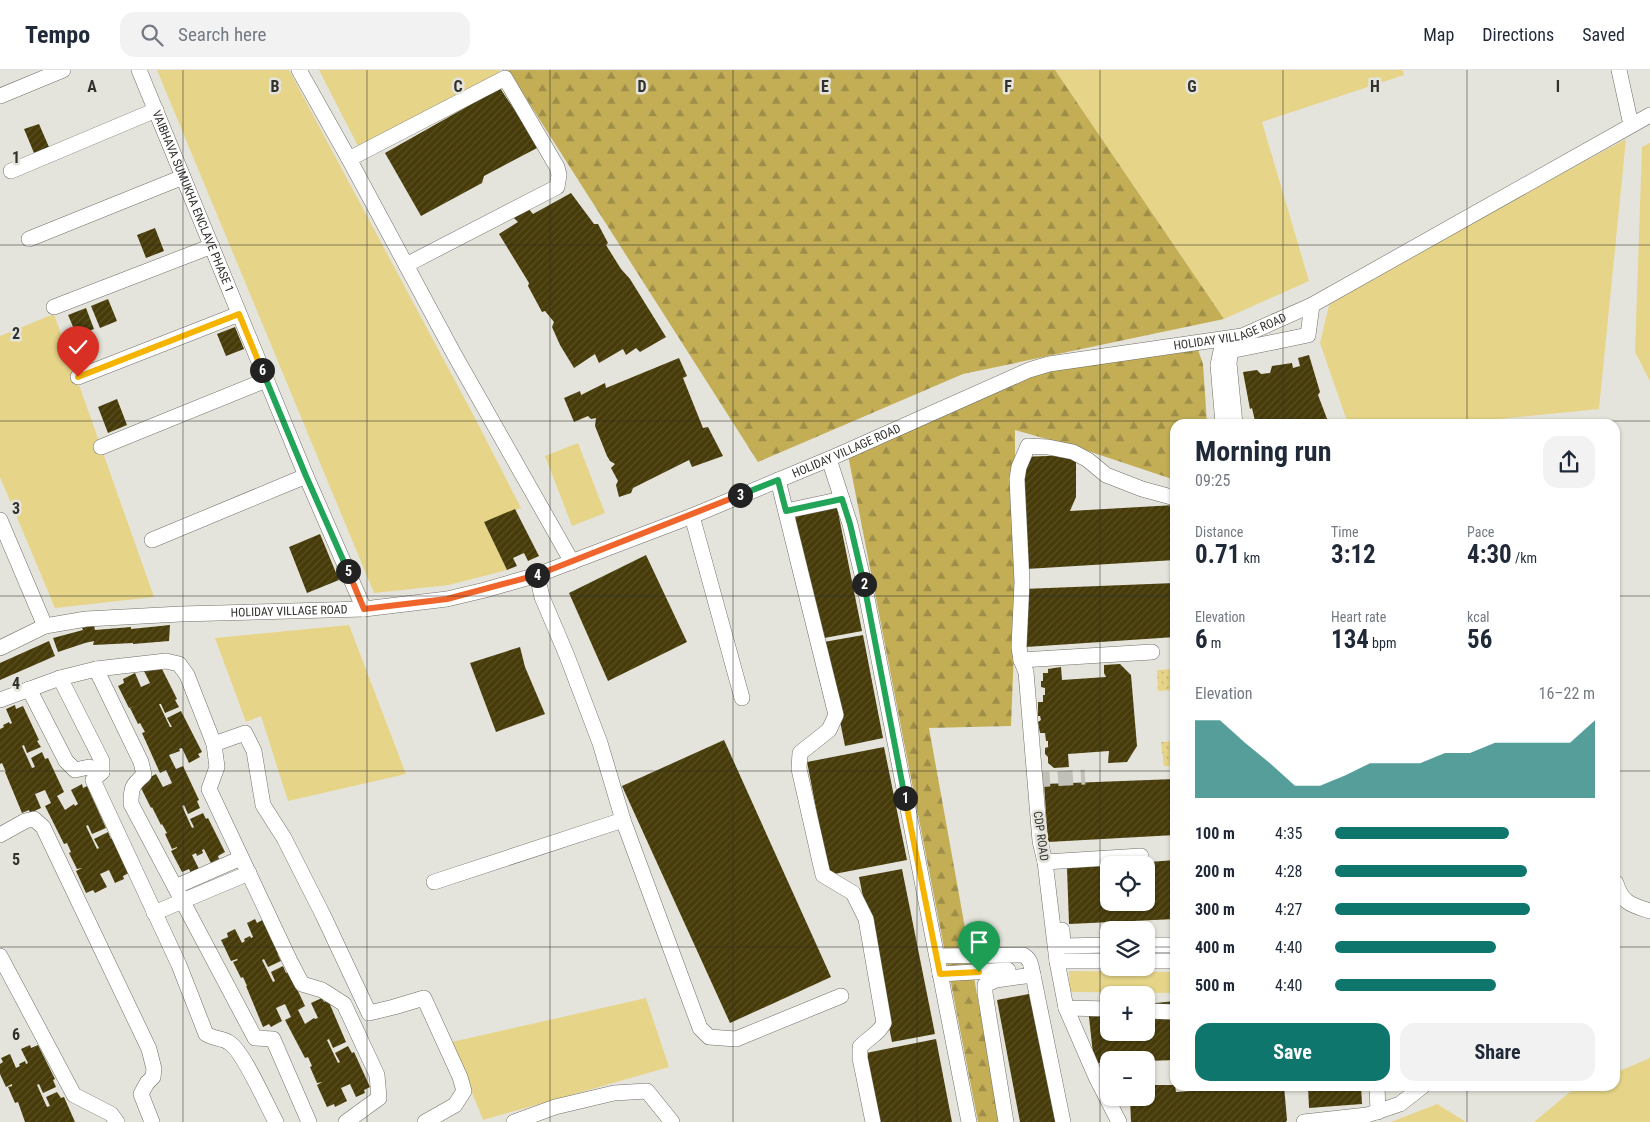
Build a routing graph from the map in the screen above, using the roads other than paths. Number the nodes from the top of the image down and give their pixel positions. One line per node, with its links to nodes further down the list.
1 (63, 70): 5 (street)
2 (139, 70): 6 (street, VAIBHAVA SUMUKHA ENCLAVE PHASE 1)
3 (299, 70): 9 (street)
4 (1620, 70): 8 (street)
5 (0, 96)
6 (156, 110): 10 (street); 11 (street, VAIBHAVA SUMUKHA ENCLAVE PHASE 1)
7 (1650, 115): 8 (street, HOLIDAY VILLAGE ROAD)
8 (1631, 125): 15 (street, HOLIDAY VILLAGE ROAD)
9 (349, 158): 14 (street); 14 (street)
10 (11, 171)
11 (183, 177): 12 (street); 13 (street, VAIBHAVA SUMUKHA ENCLAVE PHASE 1)
12 (29, 240)
13 (212, 246): 16 (street); 17 (street, VAIBHAVA SUMUKHA ENCLAVE PHASE 1)
14 (406, 265): 33 (street)
15 (1312, 305): 18 (street, HOLIDAY VILLAGE ROAD); 18 (street)
16 (54, 307)
17 (239, 314): 19 (street); 20 (street, VAIBHAVA SUMUKHA ENCLAVE PHASE 1)
18 (1229, 343): 21 (street); 22 (street); 24 (street, HOLIDAY VILLAGE ROAD)
19 (78, 377)
20 (266, 380): 23 (street); 25 (street, VAIBHAVA SUMUKHA ENCLAVE PHASE 1)
21 (1223, 419)
22 (1235, 419)
23 (101, 447)
24 (829, 459): 26 (street, HOLIDAY VILLAGE ROAD); 28 (street)
25 (306, 476): 32 (street); 35 (street, VAIBHAVA SUMUKHA ENCLAVE PHASE 1)
26 (778, 480): 29 (street); 30 (street, HOLIDAY VILLAGE ROAD)
27 (1170, 497): 39 (street, CDP ROAD)
28 (842, 499): 29 (street); 63 (street)
29 (786, 511): 86 (street)
30 (692, 516): 33 (street, HOLIDAY VILLAGE ROAD); 43 (street)
31 (0, 521): 36 (street)
32 (152, 540)
33 (572, 562): 34 (street, HOLIDAY VILLAGE ROAD)
34 (537, 575): 35 (street, HOLIDAY VILLAGE ROAD); 47 (street)
35 (364, 609): 36 (street, HOLIDAY VILLAGE ROAD)
36 (46, 626): 37 (street, HOLIDAY VILLAGE ROAD)
37 (0, 648)
38 (1152, 652): 39 (street)
39 (1021, 660): 51 (street, CDP ROAD)
40 (96, 670): 41 (street); 45 (street); 54 (street)
41 (60, 678): 42 (street); 46 (street)
42 (29, 690): 44 (street); 46 (street)
43 (742, 698)
44 (0, 700)
45 (214, 744): 49 (street); 83 (street)
46 (102, 772): 58 (street)
47 (623, 820): 53 (street); 70 (street)
48 (0, 835): 79 (street)
49 (241, 858): 52 (street); 54 (street)
50 (1100, 859): 51 (street)
51 (1045, 862): 61 (street); 64 (street, CDP ROAD)
52 (249, 873): 56 (street); 82 (street)
53 (434, 882)
54 (175, 887): 56 (street)
55 (1620, 895): 57 (street)
56 (182, 901): 58 (street); 81 (street)
57 (1650, 912)
58 (154, 913): 80 (street)
59 (1155, 945): 60 (street)
60 (1170, 945)
61 (1100, 946)
62 (0, 956): 78 (street)
63 (937, 956): 68 (street); 69 (street)
64 (1057, 961): 65 (street); 71 (street, CDP ROAD)
65 (1100, 961)
66 (1155, 961): 67 (street)
67 (1170, 961)
68 (1032, 971): 69 (street); 88 (street); 89 (street)
69 (940, 974): 87 (street)
70 (841, 996)
71 (1066, 1008): 72 (street); 90 (street, CDP ROAD)
72 (1100, 1009)
73 (1155, 1011): 74 (street)
74 (1170, 1012)
75 (1377, 1091): 77 (street)
76 (1417, 1091): 77 (street)
77 (1378, 1112): 91 (street)
78 (117, 1122)
79 (152, 1122)
80 (276, 1122)
81 (310, 1122)
82 (346, 1122)
83 (425, 1122)
84 (514, 1122): 85 (street)
85 (672, 1122)
86 (873, 1122)
87 (969, 1122)
88 (1006, 1122)
89 (1064, 1122)
90 (1118, 1122)
91 (1304, 1122)

